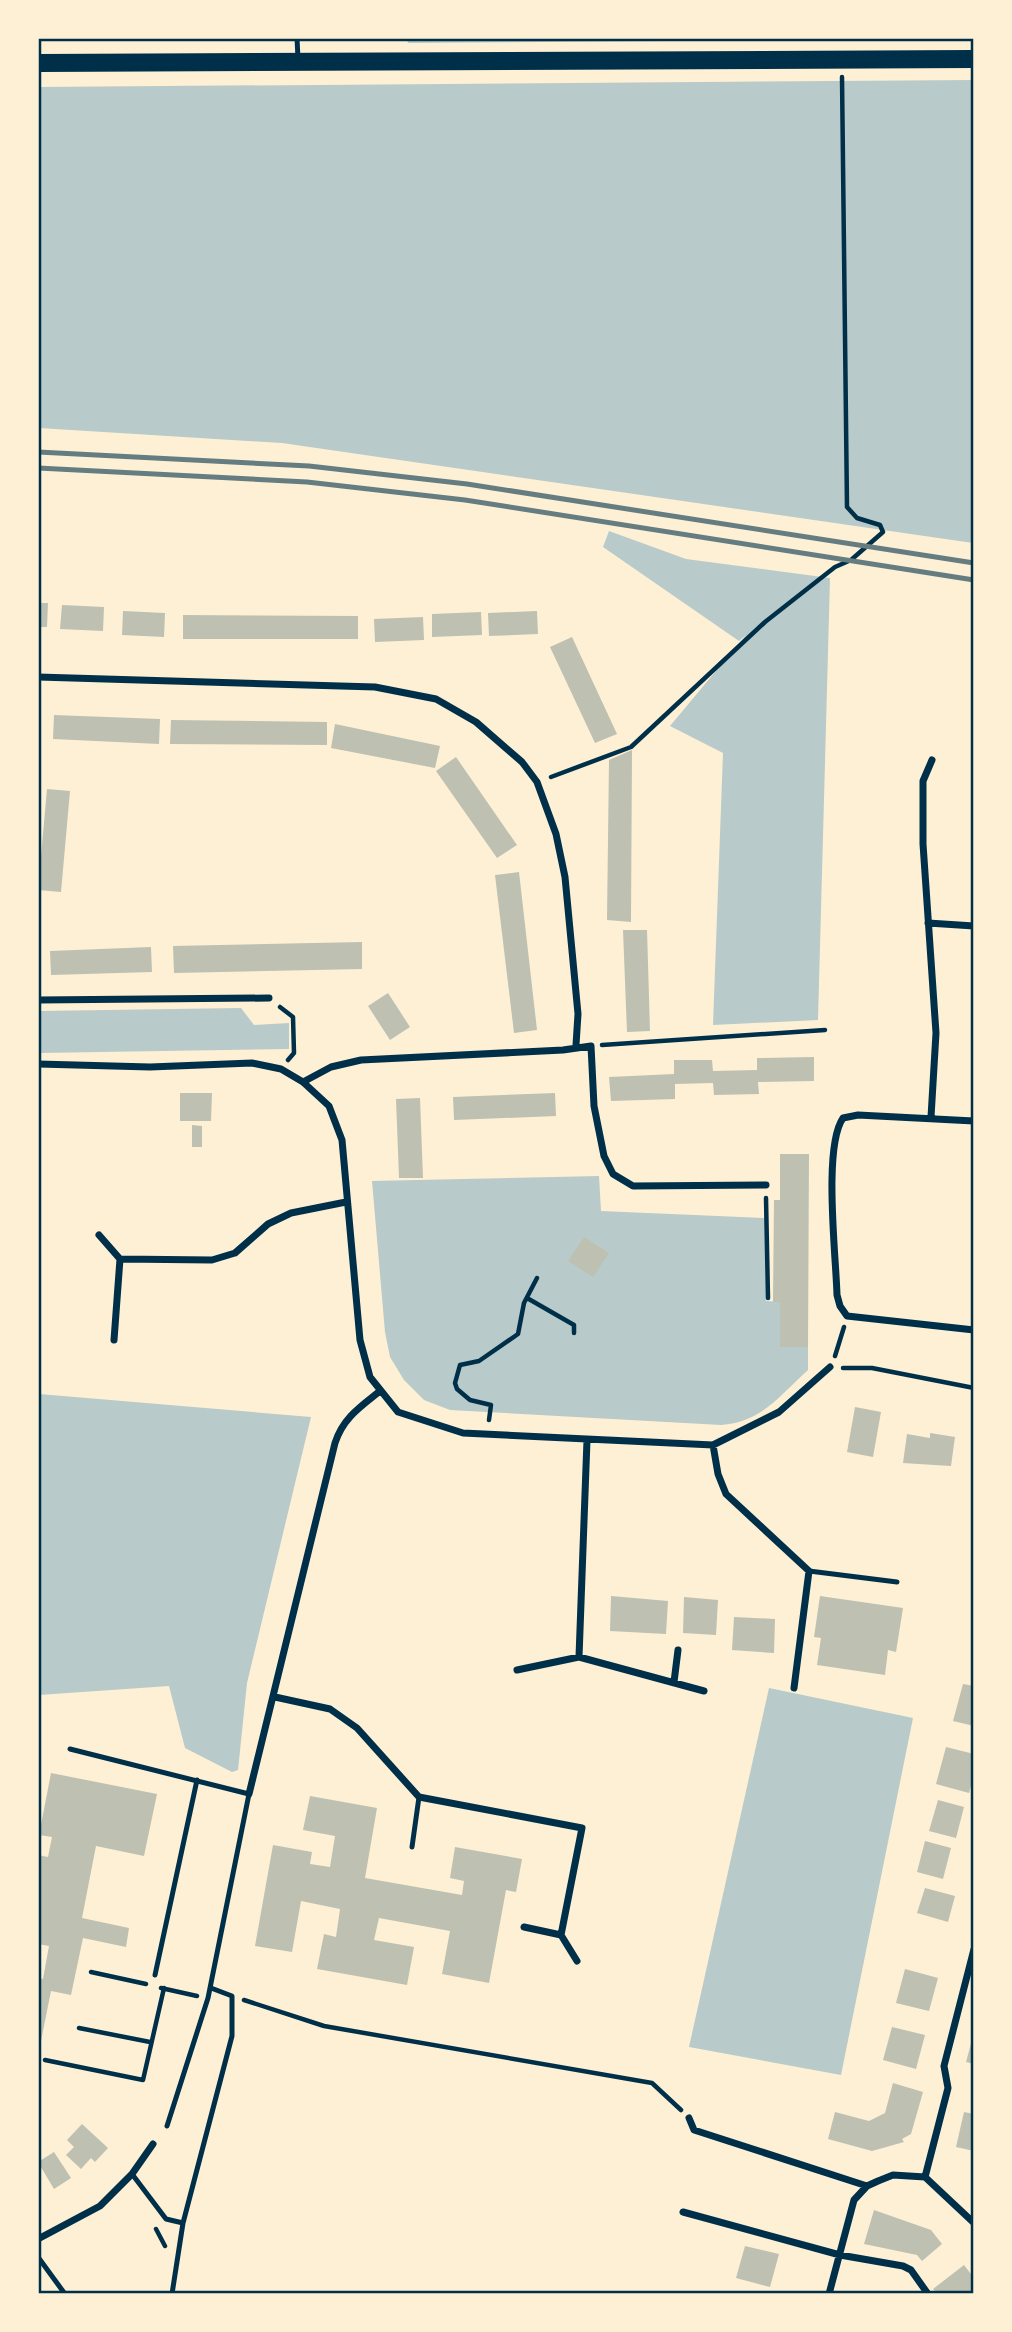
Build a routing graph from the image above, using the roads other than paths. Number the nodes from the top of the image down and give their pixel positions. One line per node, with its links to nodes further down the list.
1 (297, 38): 3 (lane)
2 (974, 59): 3 (main road)
3 (298, 62): 4 (main road)
4 (38, 63)
5 (38, 677): 11 (street)
6 (932, 761): 7 (street)
7 (928, 923): 8 (street); 14 (street)
8 (974, 926)
9 (269, 998): 10 (street)
10 (38, 1000)
11 (576, 1045): 13 (street); 16 (street)
12 (38, 1064): 13 (street)
13 (303, 1082): 17 (street)
14 (931, 1117): 15 (street); 20 (street)
15 (974, 1121)
16 (766, 1185)
17 (346, 1202): 19 (street); 23 (street)
18 (99, 1234): 19 (street)
19 (120, 1259): 21 (street)
20 (974, 1329)
21 (114, 1340)
22 (830, 1367): 25 (street)
23 (380, 1391): 24 (street); 34 (street)
24 (587, 1440): 25 (street); 29 (street)
25 (713, 1445): 26 (street)
26 (809, 1570): 27 (lane); 32 (street)
27 (897, 1582)
28 (678, 1650): 31 (street)
29 (579, 1657): 30 (street); 31 (street)
30 (517, 1670)
31 (674, 1682): 33 (street)
32 (794, 1688)
33 (704, 1691)
34 (275, 1697): 37 (street); 38 (street)
35 (70, 1749): 36 (lane)
36 (197, 1780): 37 (lane); 44 (lane)
37 (249, 1794): 45 (lane)
38 (419, 1797): 39 (lane); 41 (street)
39 (412, 1847)
40 (524, 1927): 41 (street)
41 (561, 1935): 43 (street)
42 (974, 1949): 50 (street)
43 (577, 1961)
44 (155, 1975)
45 (211, 1988): 47 (lane); 53 (lane)
46 (689, 2118): 51 (street)
47 (167, 2126)
48 (153, 2144): 49 (street)
49 (132, 2174): 53 (lane); 55 (street)
50 (925, 2177): 51 (street); 54 (street)
51 (867, 2186): 56 (street)
52 (683, 2212): 56 (street)
53 (183, 2223): 59 (lane)
54 (974, 2223)
55 (38, 2239)
56 (840, 2255): 60 (street); 61 (street)
57 (38, 2257): 58 (lane)
58 (65, 2294)
59 (172, 2294)
60 (829, 2294)
61 (928, 2294)

